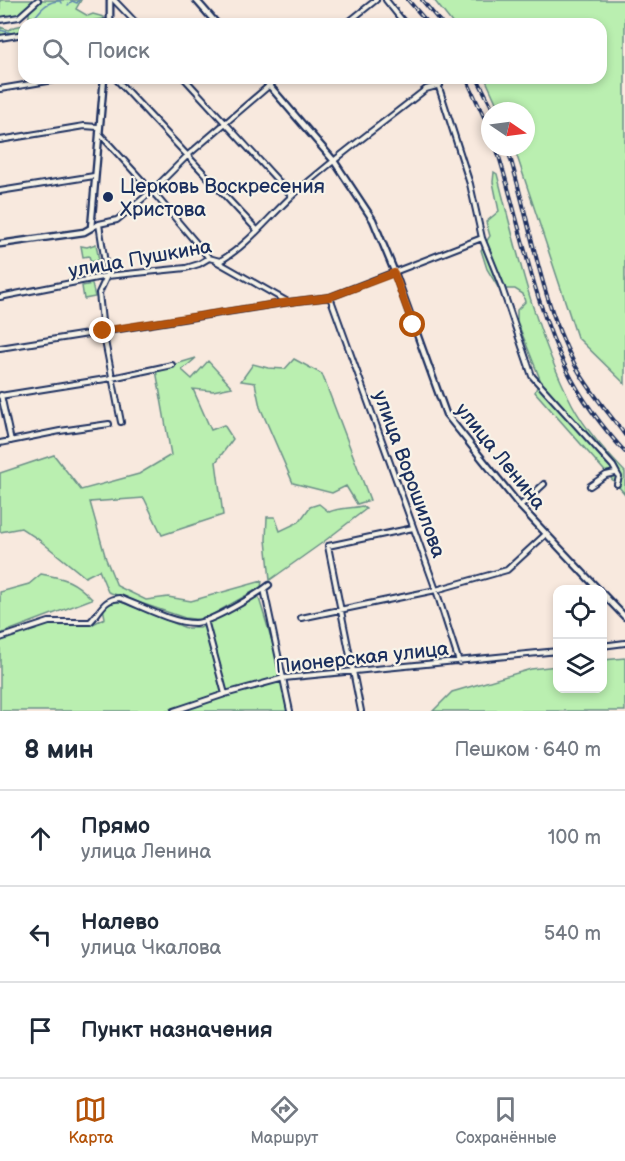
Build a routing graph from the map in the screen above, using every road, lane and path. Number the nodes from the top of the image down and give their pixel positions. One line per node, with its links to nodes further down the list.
1 (38, 0): 11 (street)
2 (112, 0): 6 (street); 7 (street)
3 (196, 0): 8 (street)
4 (376, 0): 9 (street)
5 (386, 0): 10 (street)
6 (110, 18)
7 (131, 18)
8 (212, 18)
9 (354, 18)
10 (400, 18)
11 (0, 20)
12 (18, 35): 13 (street)
13 (0, 38)
14 (30, 84): 20 (street)
15 (103, 84): 22 (street)
16 (122, 84): 24 (street)
17 (189, 84): 21 (street)
18 (269, 85): 21 (street); 25 (street, улица Ленина)
19 (440, 85): 25 (street, улица Пушкина); 33 (street)
20 (0, 89)
21 (225, 123): 24 (street); 29 (street)
22 (98, 130): 23 (street); 26 (street); 28 (street)
23 (0, 140)
24 (188, 155): 28 (street); 32 (street)
25 (334, 161): 29 (street, улица Пушкина); 36 (street, улица Ленина)
26 (94, 176): 27 (street); 31 (street)
27 (0, 191)
28 (152, 191): 30 (street); 35 (street)
29 (292, 196): 32 (street, улица Пушкина)
30 (99, 224): 31 (street); 37 (street)
31 (91, 228): 34 (street)
32 (257, 230): 35 (street, улица Пушкина)
33 (482, 238): 36 (street); 50 (street)
34 (0, 244)
35 (209, 258): 37 (street, улица Пушкина); 40 (street)
36 (394, 273): 39 (street); 54 (street, улица Ленина)
37 (107, 276): 38 (street, улица Пушкина); 41 (street)
38 (0, 297)
39 (330, 297): 40 (street); 55 (street, улица Ворошилова)
40 (289, 302): 41 (street)
41 (103, 331): 42 (street); 44 (street)
42 (0, 348)
43 (172, 365): 44 (street)
44 (112, 378): 45 (street); 46 (street)
45 (1, 395): 48 (street)
46 (121, 422)
47 (109, 424): 48 (street)
48 (11, 441): 49 (street)
49 (0, 443)
50 (615, 473): 52 (street); 53 (street)
51 (543, 484): 54 (street)
52 (617, 484)
53 (590, 486)
54 (520, 506): 56 (street, улица Ленина)
55 (413, 528): 58 (street, улица Ворошилова); 60 (street)
56 (546, 534): 57 (street, улица Ленина); 58 (street)
57 (594, 585)
58 (436, 590): 60 (street); 68 (street, улица Ворошилова)
59 (607, 597): 61 (street)
60 (341, 610): 62 (street); 69 (street)
61 (625, 617)
62 (301, 618)
63 (205, 620): 64 (street); 70 (street); 71 (street)
64 (0, 638)
65 (625, 643): 66 (street)
66 (607, 645)
67 (553, 652): 68 (street, Пионерская улица)
68 (459, 662): 69 (street, Пионерская улица)
69 (352, 673): 70 (street, Пионерская улица); 74 (street)
70 (284, 678): 71 (street, Пионерская улица); 73 (street)
71 (225, 694): 72 (street, Пионерская улица)
72 (174, 711)
73 (290, 711)
74 (361, 711)

